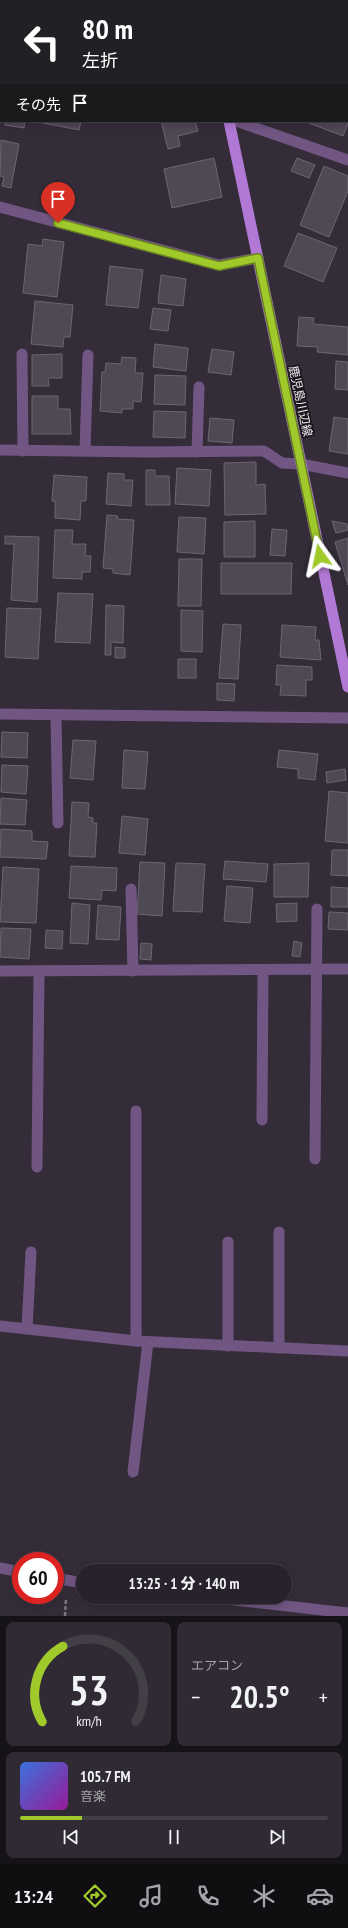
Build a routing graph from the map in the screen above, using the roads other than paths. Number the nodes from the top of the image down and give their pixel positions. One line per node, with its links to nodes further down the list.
1 (229, 122): 5 (main road, 鹿児島川辺線)
2 (239, 122): 3 (street)
3 (348, 160)
4 (0, 207): 5 (street)
5 (258, 258): 13 (main road, 鹿児島川辺線)
6 (22, 354): 10 (street)
7 (88, 355): 11 (street)
8 (199, 387): 12 (street)
9 (0, 450): 10 (street)
10 (23, 450): 11 (street)
11 (85, 451): 12 (street)
12 (197, 452): 13 (street)
13 (301, 464): 14 (street); 15 (main road, 鹿児島川辺線)
14 (348, 473)
15 (348, 687)
16 (0, 714): 17 (street)
17 (56, 715): 18 (street); 19 (street)
18 (348, 718)
19 (58, 822)
20 (131, 889): 27 (street)
21 (317, 909): 22 (street)
22 (317, 969): 23 (street); 24 (street); 30 (street)
23 (348, 969)
24 (263, 970): 27 (street); 29 (street)
25 (0, 971): 26 (street)
26 (39, 971): 27 (street); 31 (street)
27 (133, 971)
28 (136, 1111): 37 (street)
29 (262, 1120)
30 (315, 1159)
31 (37, 1167)
32 (279, 1232): 40 (street)
33 (228, 1242): 39 (street)
34 (31, 1252): 36 (street)
35 (0, 1326): 36 (street)
36 (27, 1329): 37 (street)
37 (136, 1341): 38 (street)
38 (148, 1342): 39 (street); 42 (street)
39 (228, 1346): 40 (street)
40 (279, 1348): 41 (street)
41 (348, 1351)
42 (133, 1472)
43 (0, 1568): 44 (street)
44 (12, 1570)
45 (64, 1580): 46 (street)
46 (76, 1582)
47 (270, 1604): 48 (street)
48 (348, 1613)

